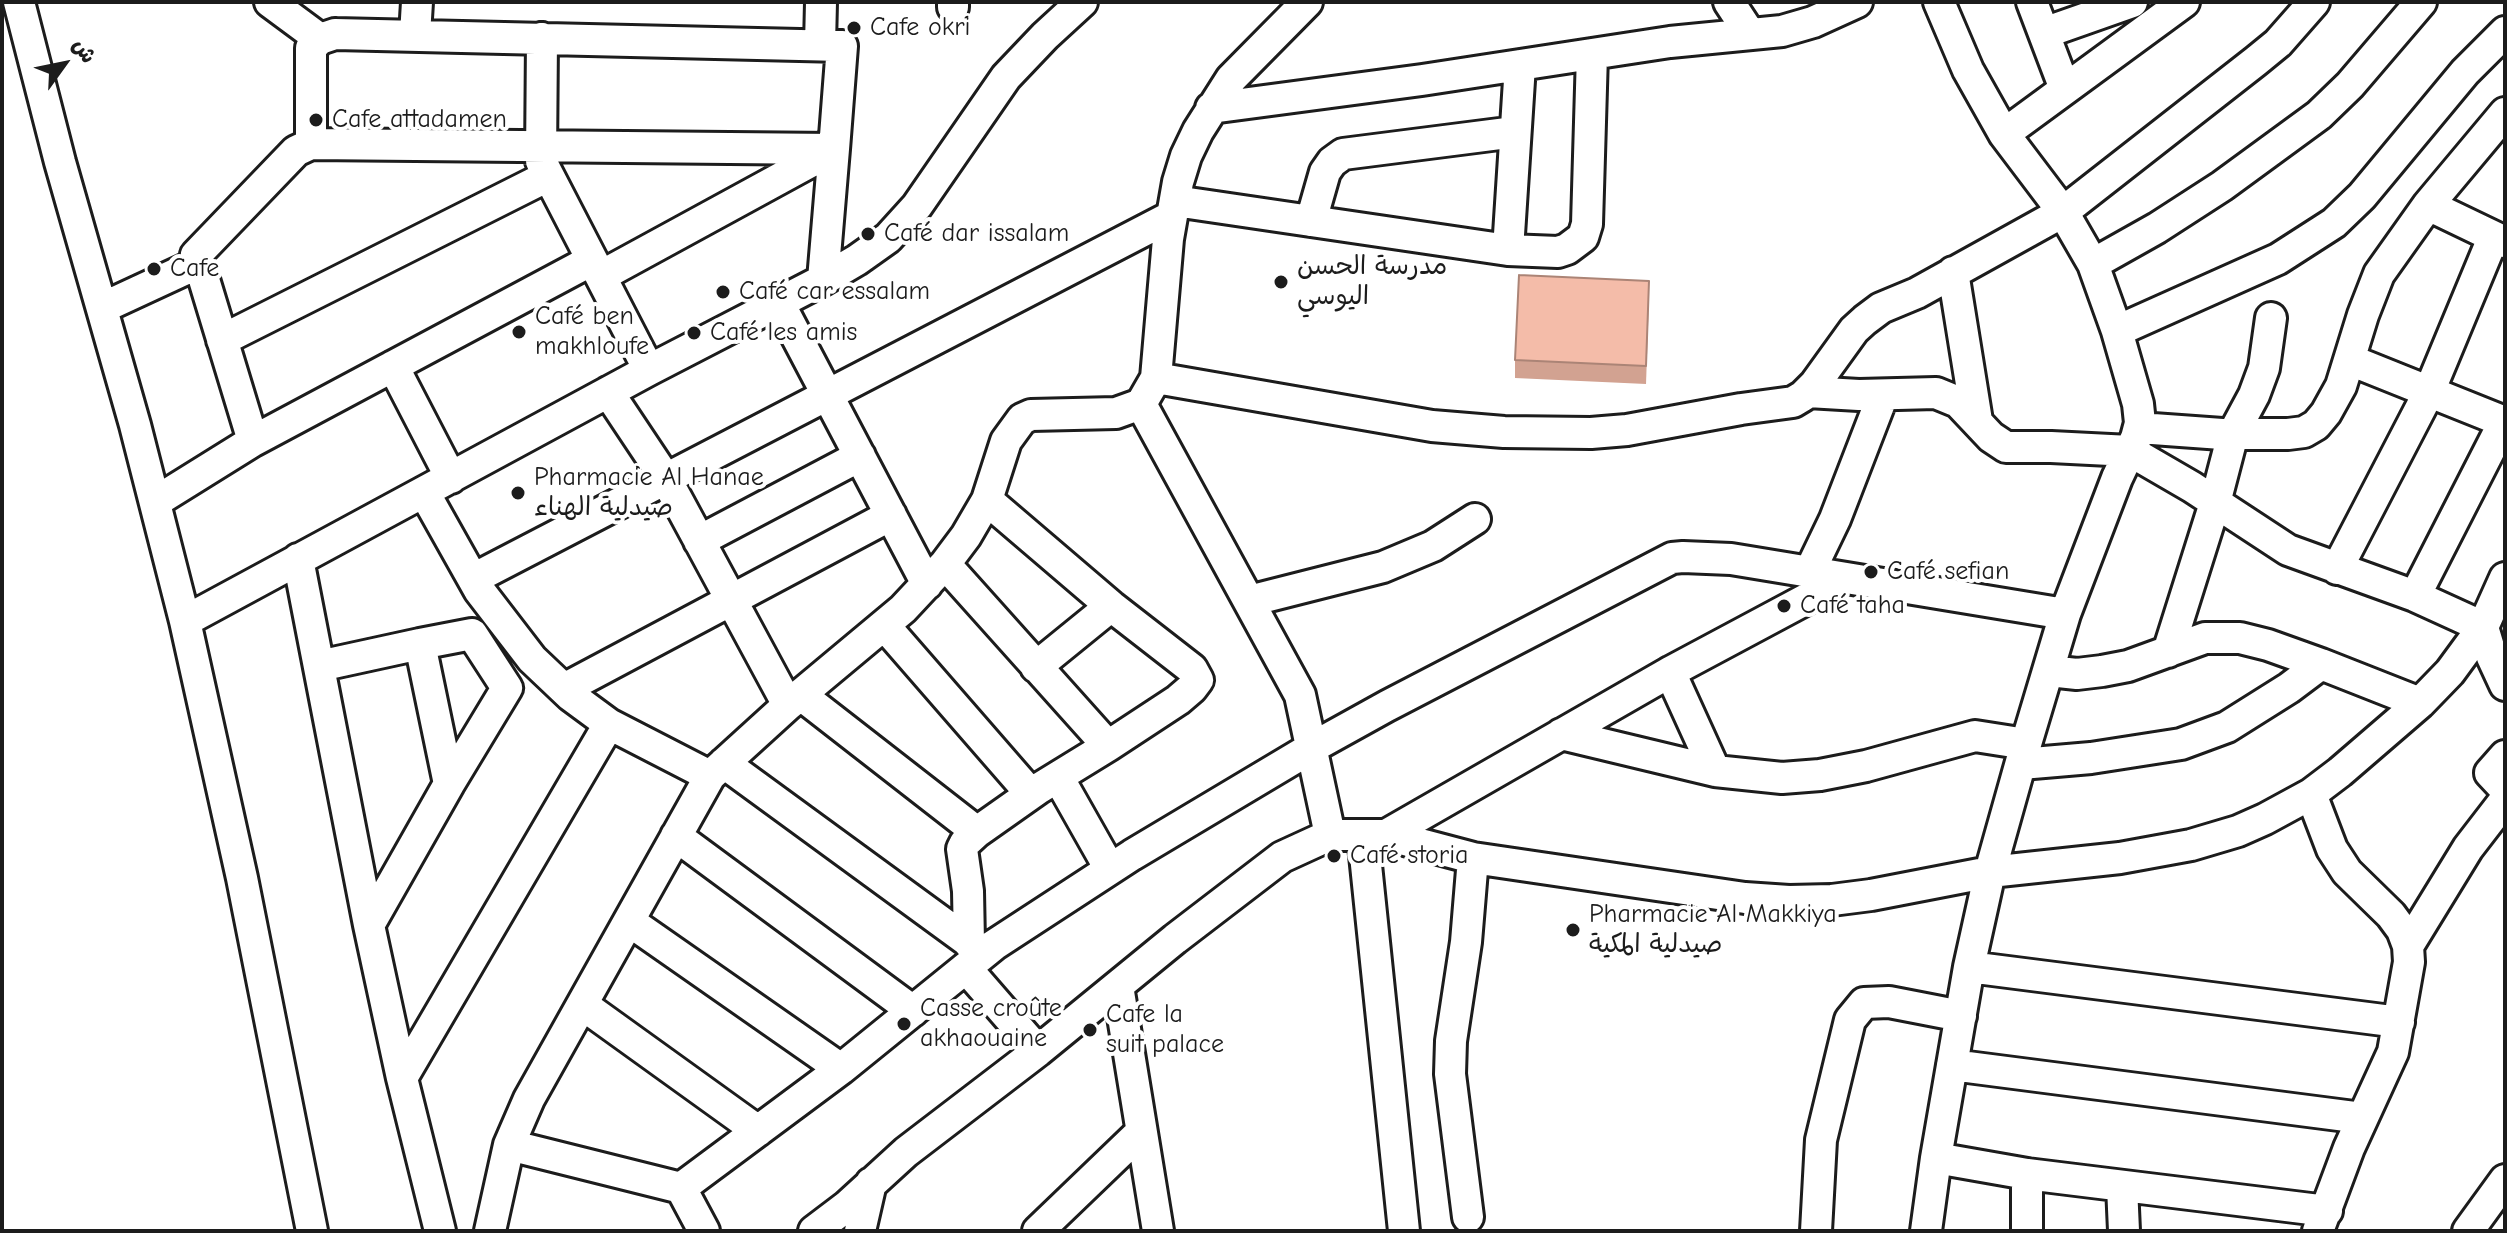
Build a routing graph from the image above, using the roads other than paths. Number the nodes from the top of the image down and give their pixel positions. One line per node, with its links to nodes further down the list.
1 (19, 2): 45 (street)
2 (270, 2): 21 (street)
3 (417, 2): 19 (street)
4 (821, 2): 22 (street)
5 (1082, 2): 43 (street)
6 (1307, 2): 26 (street)
7 (1729, 2): 18 (street)
8 (1857, 2): 15 (street)
9 (1939, 2): 29 (street)
10 (2032, 2): 17 (street)
11 (2132, 2): 17 (street)
12 (2184, 2): 25 (street)
13 (2314, 2): 35 (street)
14 (2421, 2): 40 (street)
15 (1822, 9): 18 (street)
16 (2505, 32): 47 (street)
17 (2044, 33): 25 (street)
18 (1750, 34): 23 (street)
19 (415, 35): 20 (street); 21 (street)
20 (542, 38): 22 (street); 32 (street)
21 (320, 39): 30 (street)
22 (820, 45): 31 (street)
23 (1592, 54): 24 (street); 38 (street)
24 (1520, 65): 26 (street); 28 (street)
25 (2065, 89): 29 (street)
26 (1211, 108): 34 (street)
27 (2502, 123): 33 (street)
28 (1515, 132): 36 (street); 38 (street)
29 (2004, 134): 35 (street)
30 (311, 144): 32 (street); 39 (street)
31 (834, 149): 32 (street); 41 (street); 43 (street)
32 (545, 162): 41 (street); 48 (street)
33 (2428, 205): 37 (street); 49 (street)
34 (1173, 209): 36 (street); 52 (street); 56 (street)
35 (2063, 212): 40 (street); 42 (street)
36 (1311, 221): 38 (street)
37 (2499, 240): 55 (street)
38 (1508, 250)
39 (199, 263): 45 (street); 48 (street)
40 (2093, 264): 47 (street)
41 (596, 268): 50 (street); 51 (street)
42 (1953, 272): 54 (street); 58 (street)
43 (823, 280): 44 (street)
44 (779, 303): 51 (street); 56 (street)
45 (102, 308): 67 (street)
46 (2271, 318): 60 (street)
47 (2117, 331): 61 (street)
48 (222, 340): 62 (street)
49 (2350, 360): 55 (street); 60 (street)
50 (393, 366): 62 (street); 65 (street)
51 (649, 370): 53 (street)
52 (1148, 391): 54 (street); 66 (street); 81 (street)
53 (608, 392): 64 (street); 65 (street)
54 (1808, 392): 57 (street)
55 (2429, 392): 59 (street); 73 (street)
56 (827, 393): 63 (street); 64 (street)
57 (1883, 395): 58 (street); 74 (street)
58 (1977, 421): 61 (street)
59 (2505, 421): 79 (street)
60 (2233, 434): 61 (street); 68 (street)
61 (2135, 440): 68 (street); 83 (street)
62 (253, 441): 67 (street)
63 (860, 456): 69 (street); 71 (street)
64 (666, 479): 71 (street); 77 (street)
65 (438, 485): 72 (street); 77 (street)
66 (987, 500): 75 (street); 82 (street)
67 (155, 502): 84 (street)
68 (2215, 503): 73 (street); 88 (street)
69 (891, 515): 75 (street); 80 (street)
70 (1475, 519): 81 (street)
71 (699, 541): 80 (street)
72 (298, 559): 84 (street); 90 (street)
73 (2337, 569): 79 (street)
74 (1809, 573): 78 (street); 101 (street)
75 (936, 574): 86 (street); 91 (street)
76 (2505, 578): 85 (street)
77 (473, 579): 95 (street)
78 (1844, 579): 83 (street); 93 (street)
79 (2415, 596): 85 (street)
80 (731, 598): 95 (street); 96 (street)
81 (1249, 601): 101 (street)
82 (1111, 606): 91 (street); 100 (street)
83 (2065, 614): 92 (street)
84 (185, 621): 146 (street)
85 (2494, 621): 94 (street); 97 (street)
86 (884, 625): 96 (street); 109 (street)
87 (420, 644): 90 (street); 107 (street); 107 (street)
88 (2168, 652): 89 (street); 92 (street)
89 (2321, 664): 97 (street); 102 (street)
90 (319, 666): 120 (street)
91 (1036, 667): 100 (street)
92 (2049, 671): 102 (street)
93 (1670, 672): 99 (street); 105 (street)
94 (2505, 685)
95 (564, 689): 98 (street)
96 (795, 700): 104 (street); 112 (street)
97 (2420, 703): 110 (street)
98 (609, 724): 104 (street); 132 (street)
99 (1561, 734): 105 (street); 115 (street)
100 (1108, 746): 106 (street)
101 (1313, 747): 113 (street); 117 (street)
102 (2023, 754): 105 (street); 118 (street)
103 (2505, 756): 108 (street)
104 (717, 770): 114 (street); 122 (street)
105 (1715, 771)
106 (1058, 777): 109 (street); 117 (street)
107 (449, 784): 120 (street)
108 (2505, 789)
109 (1031, 794): 112 (street)
110 (2311, 794): 118 (street); 121 (street)
111 (2505, 800): 121 (street)
112 (977, 832): 122 (street)
113 (1330, 835): 115 (street); 124 (street)
114 (676, 836): 119 (street); 126 (street)
115 (1374, 836): 116 (street); 153 (street)
116 (1473, 858): 118 (street); 143 (street)
117 (1110, 869): 122 (street)
118 (1990, 872): 123 (street)
119 (629, 921): 125 (street); 131 (street)
120 (369, 925): 132 (street)
121 (2408, 946): 128 (street)
122 (973, 955): 126 (street); 129 (street)
123 (1969, 967): 127 (street); 128 (street)
124 (1118, 986): 129 (street); 135 (street)
125 (583, 1005): 134 (street); 136 (street)
126 (913, 1011): 131 (street)
127 (1961, 1016): 130 (street); 154 (street)
128 (2399, 1022): 133 (street)
129 (1038, 1051): 140 (street)
130 (1952, 1065): 133 (street); 137 (street)
131 (841, 1069): 134 (street)
132 (402, 1078): 147 (street)
133 (2362, 1118): 144 (street)
134 (758, 1131): 142 (street)
135 (1141, 1132): 145 (street); 152 (street)
136 (509, 1145): 142 (street); 148 (street)
137 (1936, 1158): 138 (street); 155 (street)
138 (2027, 1174): 141 (street); 156 (street)
139 (2505, 1180): 158 (street)
140 (871, 1183): 150 (street); 151 (street)
141 (2122, 1186): 144 (street); 157 (street)
142 (681, 1188): 149 (street)
143 (1468, 1217)
144 (2322, 1221)
145 (1154, 1228)
146 (312, 1231)
147 (440, 1231)
148 (490, 1231)
149 (704, 1231)
150 (814, 1231)
151 (860, 1231)
152 (1038, 1231)
153 (1404, 1231)
154 (1816, 1231)
155 (1926, 1231)
156 (2027, 1231)
157 (2124, 1231)
158 (2468, 1231)

